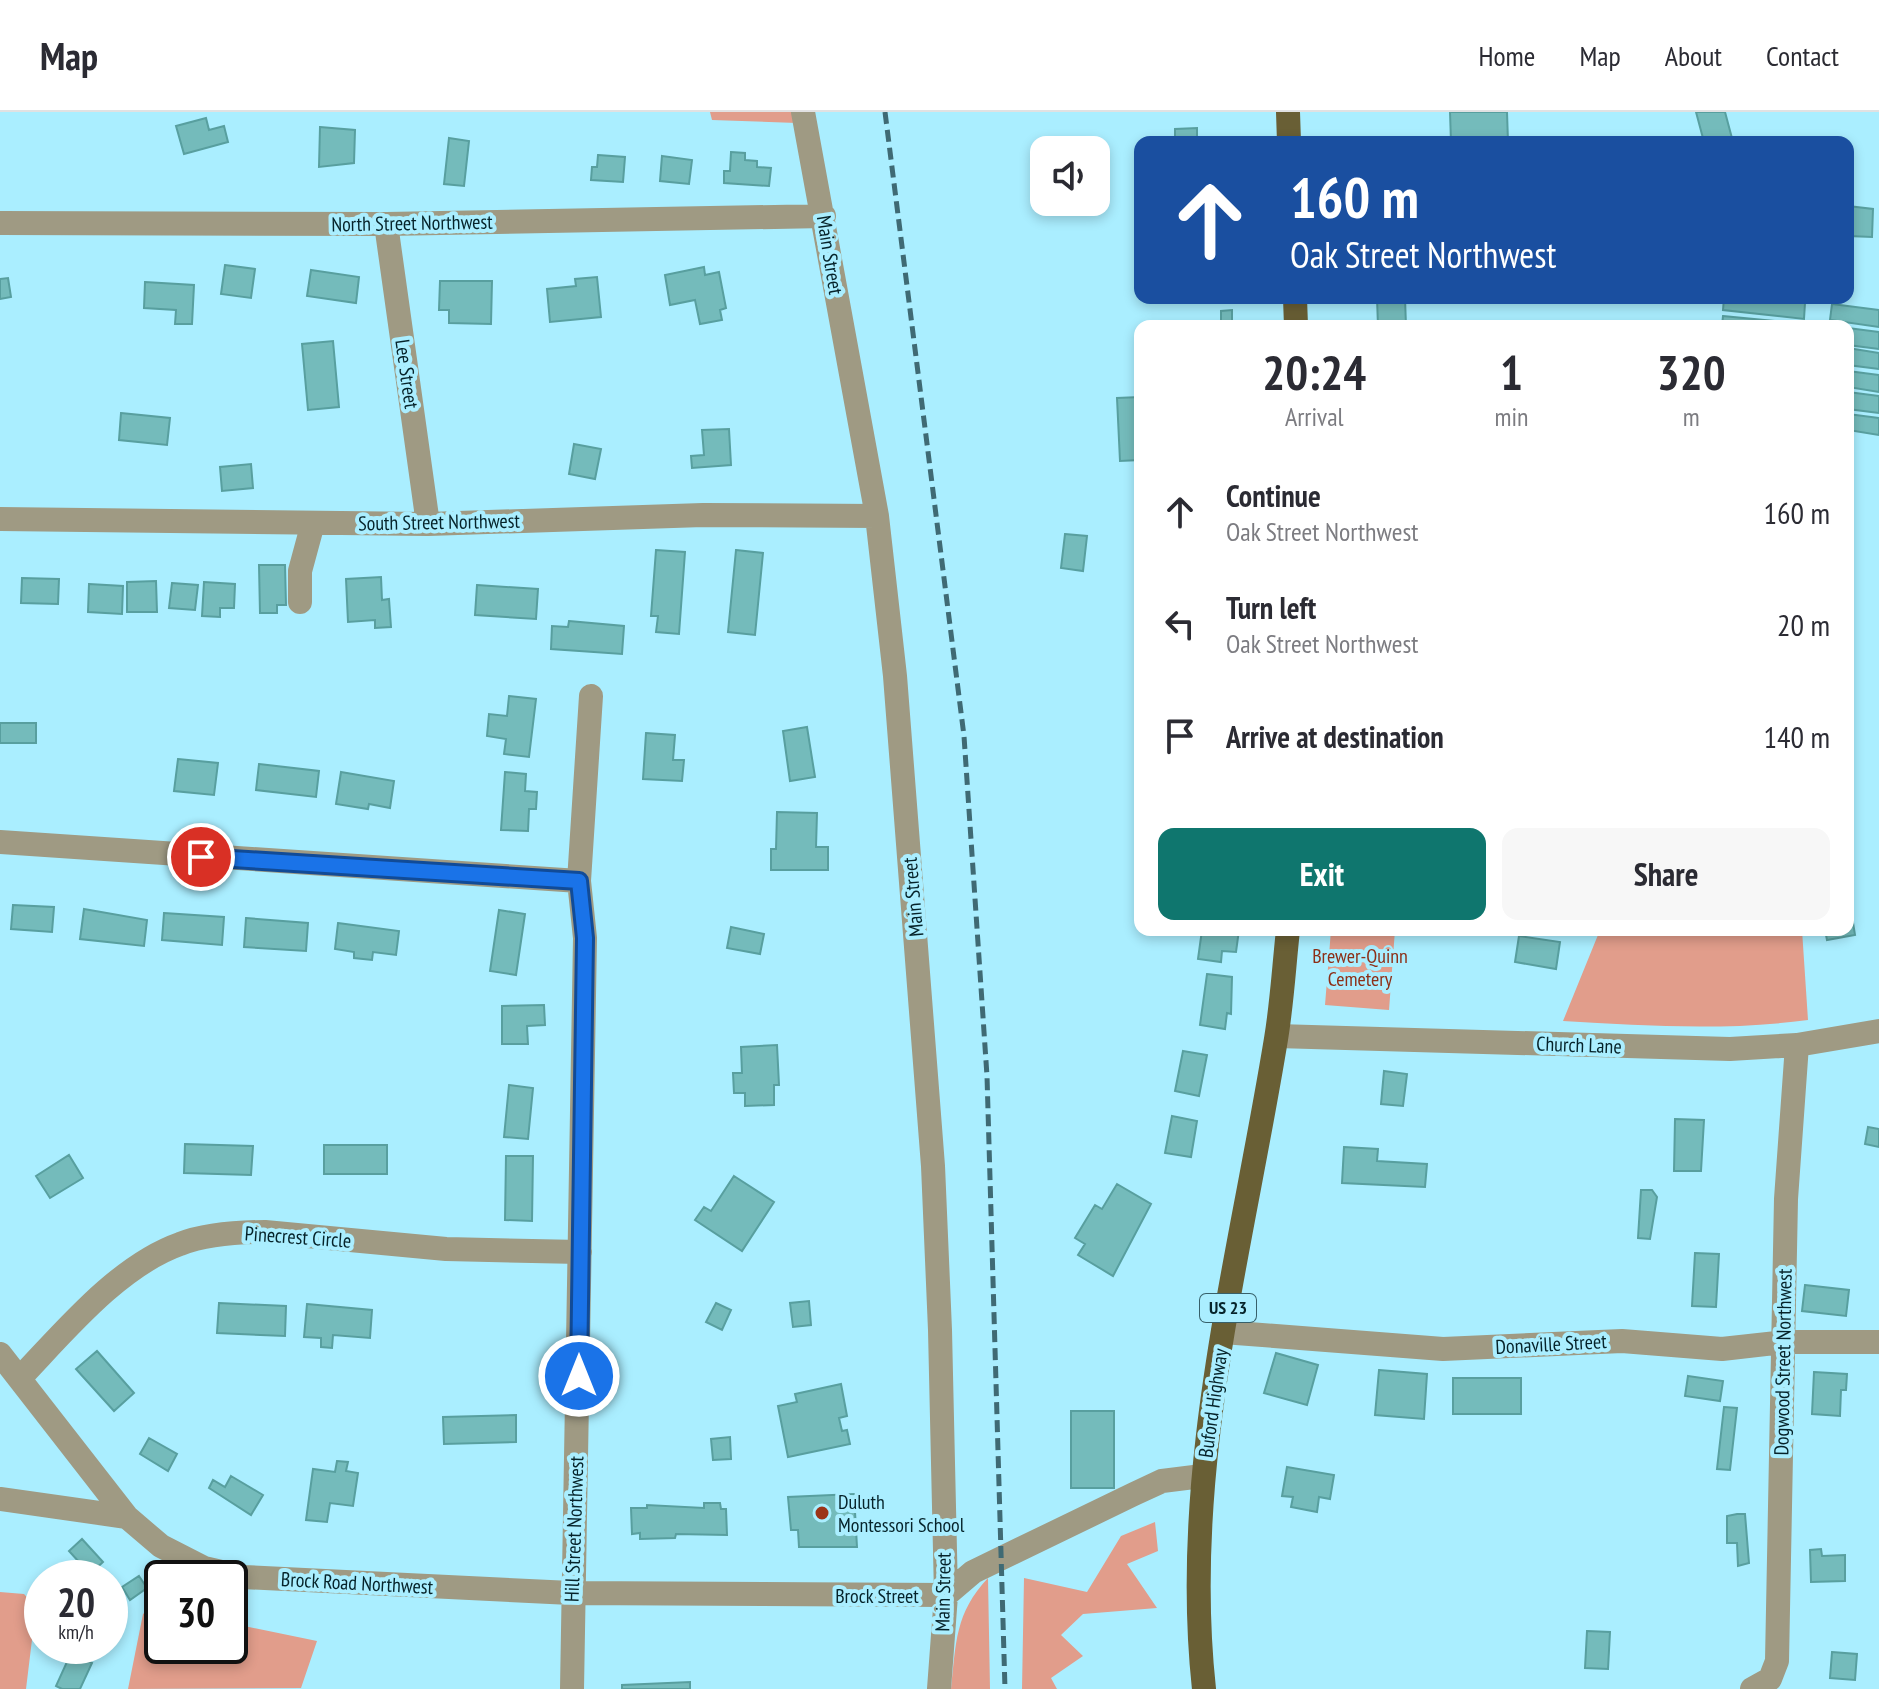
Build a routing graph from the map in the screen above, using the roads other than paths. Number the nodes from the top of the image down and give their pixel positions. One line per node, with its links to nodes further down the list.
1 (803, 112): 4 (street, Main Street)
2 (1288, 112): 3 (main road)
3 (1289, 136)
4 (824, 216): 6 (street, North Street Northwest); 7 (street, Main Street)
5 (0, 223): 6 (street, North Street Northwest)
6 (386, 224): 10 (street, Lee Street)
7 (877, 516): 10 (street, South Street Northwest); 29 (street, Main Street)
8 (0, 519): 9 (street, South Street Northwest)
9 (313, 523): 10 (street, South Street Northwest); 11 (street)
10 (428, 524)
11 (300, 602)
12 (591, 696): 14 (street)
13 (0, 842): 14 (street)
14 (579, 881): 19 (street, Hill Street Northwest)
15 (1287, 936): 17 (main road, Buford Highway / US 23)
16 (1879, 1031): 18 (street, Church Lane)
17 (1277, 1036): 18 (street, Church Lane); 20 (main road, Buford Highway / US 23)
18 (1797, 1045): 21 (street, Dogwood Street Northwest)
19 (580, 1252): 24 (street, Pinecrest Circle); 28 (street, Hill Street Northwest)
20 (1223, 1332): 21 (street, Donaville Street); 25 (main road, Buford Highway / US 23)
21 (1784, 1342): 22 (street, Donaville Street); 30 (street, Dogwood Street Northwest)
22 (1879, 1342)
23 (0, 1354): 24 (street, Brock Road Northwest)
24 (20, 1378): 27 (street, Brock Road Northwest)
25 (1202, 1476): 29 (street, Brock Street); 33 (main road, Buford Highway / US 23)
26 (0, 1499): 27 (street)
27 (127, 1517): 28 (street, Brock Road Northwest)
28 (571, 1593): 29 (street, Brock Street); 31 (street, Hill Street Northwest)
29 (946, 1595): 32 (street, Main Street)
30 (1761, 1684)
31 (572, 1689)
32 (939, 1689)
33 (1204, 1689)

